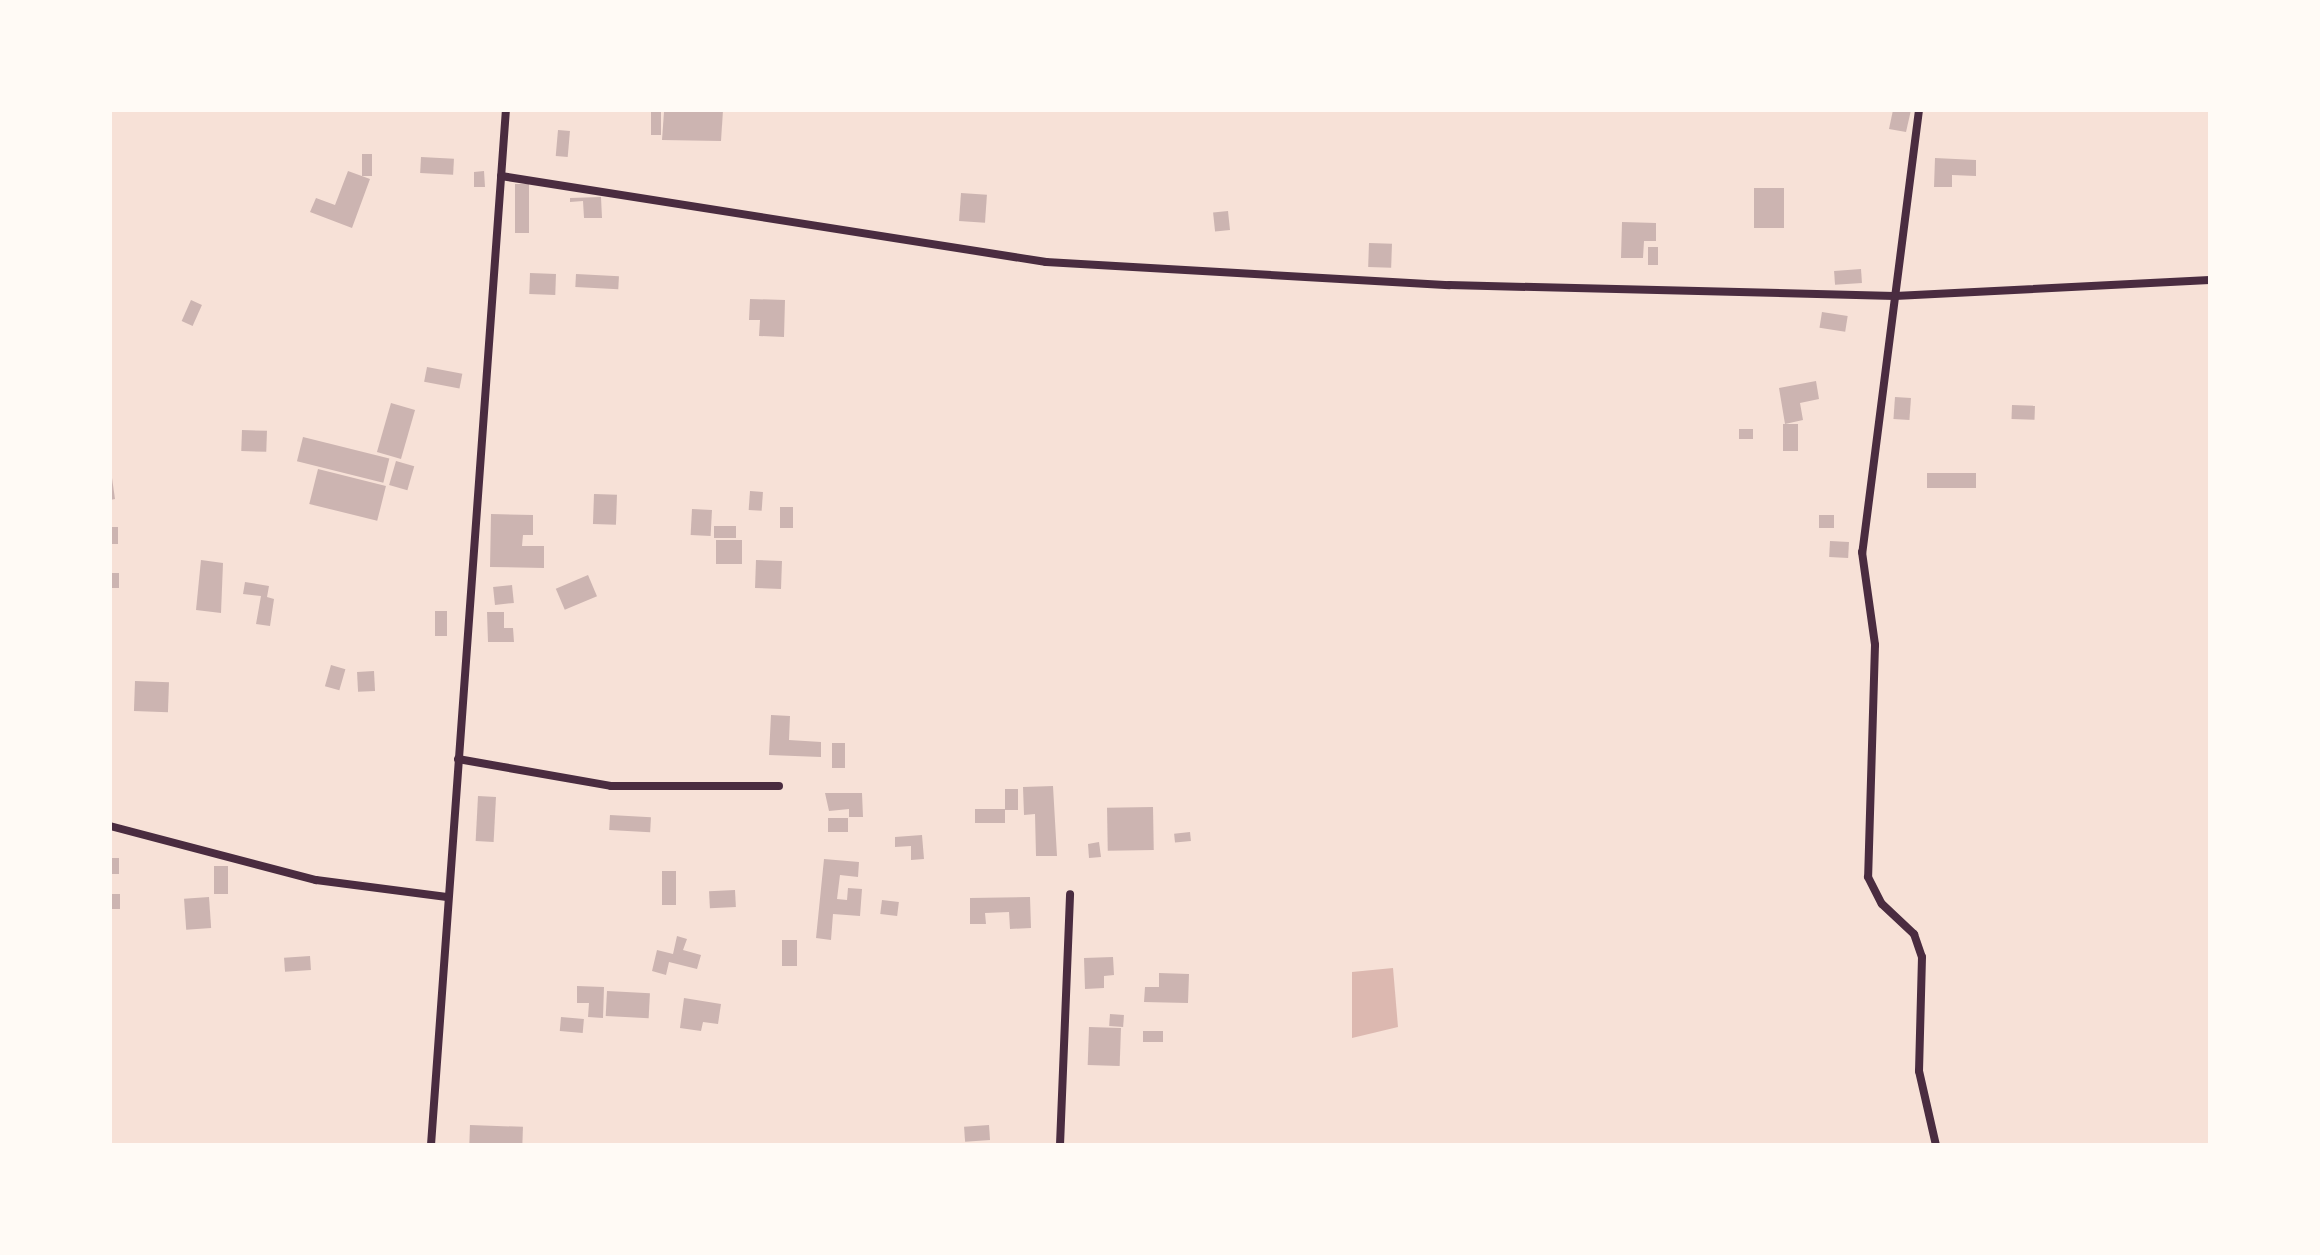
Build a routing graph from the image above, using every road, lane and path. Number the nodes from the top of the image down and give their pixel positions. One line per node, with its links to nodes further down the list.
1 (506, 110): 3 (street)
2 (1919, 110): 5 (street)
3 (501, 176): 5 (street); 6 (street)
4 (2210, 280): 5 (street)
5 (1895, 296): 13 (street)
6 (458, 759): 7 (street); 10 (street)
7 (779, 786)
8 (110, 826): 10 (street)
9 (1070, 894): 12 (street)
10 (447, 897): 11 (street)
11 (431, 1145)
12 (1060, 1145)
13 (1936, 1145)

